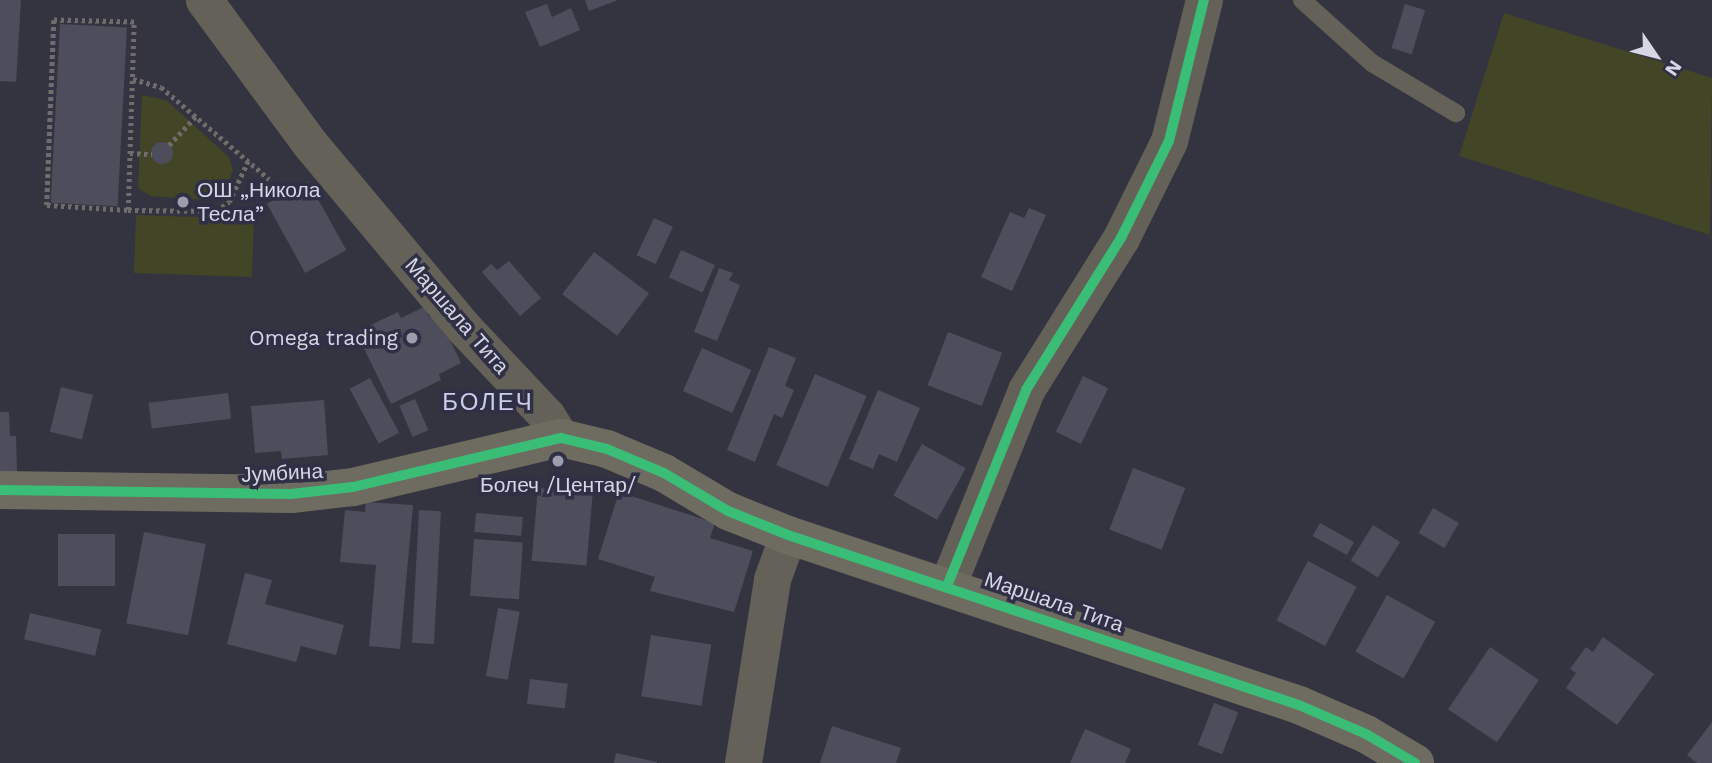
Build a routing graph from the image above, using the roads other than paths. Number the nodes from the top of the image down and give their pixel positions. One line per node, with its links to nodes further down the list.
1 (204, 0): 5 (street, Маршала Тита)
2 (1204, 0): 8 (street)
3 (1302, 0): 4 (lane)
4 (1456, 113)
5 (561, 438): 6 (street, Јумбина); 7 (street, Маршала Тита)
6 (0, 490)
7 (788, 535): 8 (street, Маршала Тита); 9 (street)
8 (947, 586): 10 (street, Маршала Тита)
9 (743, 763)
10 (1415, 763)

